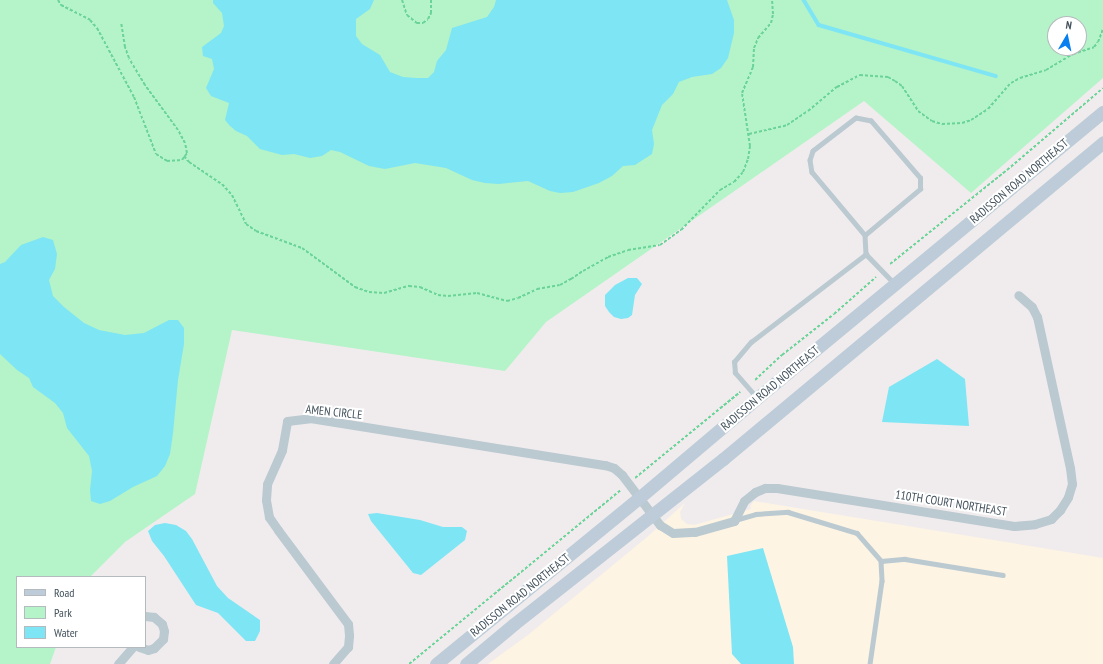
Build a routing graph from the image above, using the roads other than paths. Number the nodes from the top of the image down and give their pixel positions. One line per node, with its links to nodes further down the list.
1 (1103, 112): 5 (main road, RADISSON ROAD NORTHEAST)
2 (1103, 142): 9 (main road, RADISSON ROAD NORTHEAST)
3 (864, 235): 3 (lane); 4 (lane)
4 (866, 254): 5 (lane); 7 (lane)
5 (895, 284): 7 (main road, RADISSON ROAD NORTHEAST)
6 (1018, 295): 10 (street, 110TH COURT NORTHEAST)
7 (757, 398): 8 (main road, RADISSON ROAD NORTHEAST)
8 (640, 497): 9 (street); 17 (street, AMEN CIRCLE); 18 (main road, RADISSON ROAD NORTHEAST)
9 (652, 514): 10 (street); 19 (main road, RADISSON ROAD NORTHEAST)
10 (734, 520): 11 (lane)
11 (881, 560): 12 (lane); 20 (lane)
12 (1003, 575)
13 (146, 616): 15 (street)
14 (132, 648): 16 (street)
15 (142, 648)
16 (118, 664)
17 (334, 664)
18 (436, 664)
19 (466, 664)
20 (870, 664)

